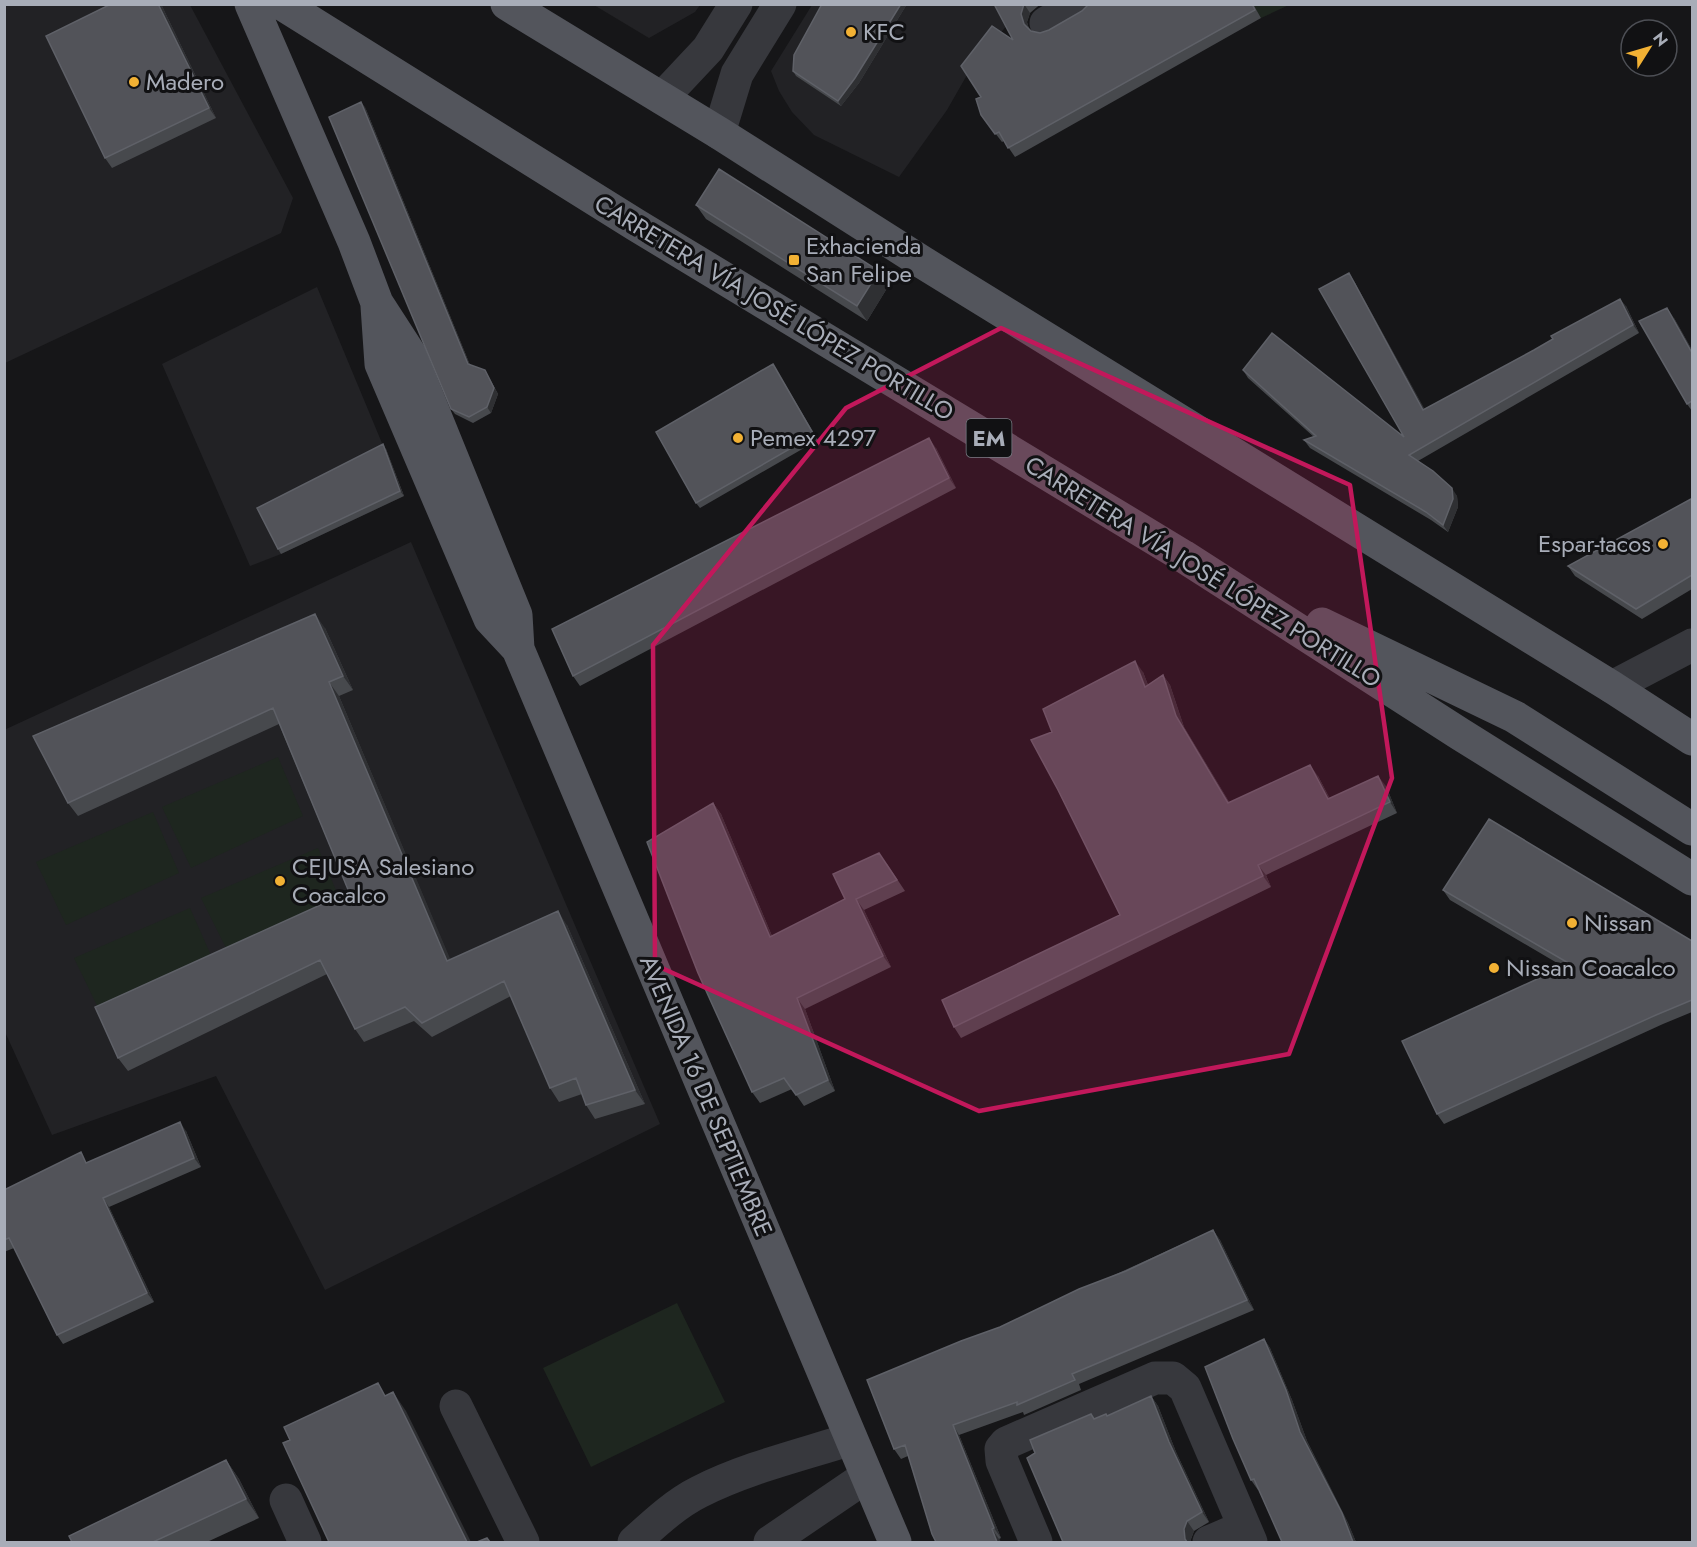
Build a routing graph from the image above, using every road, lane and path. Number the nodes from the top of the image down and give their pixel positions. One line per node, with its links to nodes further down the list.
1 (251, 4): 17 (main road, AVENIDA 16 DE SEPTIEMBRE)
2 (282, 4): 10 (main road, CARRETERA VÍA JOSÉ LÓPEZ PORTILLO / EM)
3 (507, 4): 8 (main road)
4 (735, 4): 8 (street)
5 (780, 4): 9 (street)
6 (1079, 4): 7 (street)
7 (1046, 23)
8 (662, 98): 9 (main road)
9 (719, 133): 12 (main road)
10 (1183, 556): 14 (main road); 15 (main road, CARRETERA VÍA JOSÉ LÓPEZ PORTILLO / EM)
11 (1692, 645): 12 (street)
12 (1612, 687): 13 (main road)
13 (1692, 739)
14 (1692, 829)
15 (1692, 879)
16 (456, 1406): 22 (street)
17 (851, 1439): 18 (main road, AVENIDA 16 DE SEPTIEMBRE); 23 (street)
18 (867, 1476): 24 (street); 25 (main road, AVENIDA 16 DE SEPTIEMBRE)
19 (286, 1500): 21 (street)
20 (1247, 1535): 26 (street); 27 (street)
21 (305, 1542)
22 (523, 1542)
23 (634, 1542)
24 (770, 1542)
25 (895, 1542)
26 (1036, 1542)
27 (1209, 1542)

